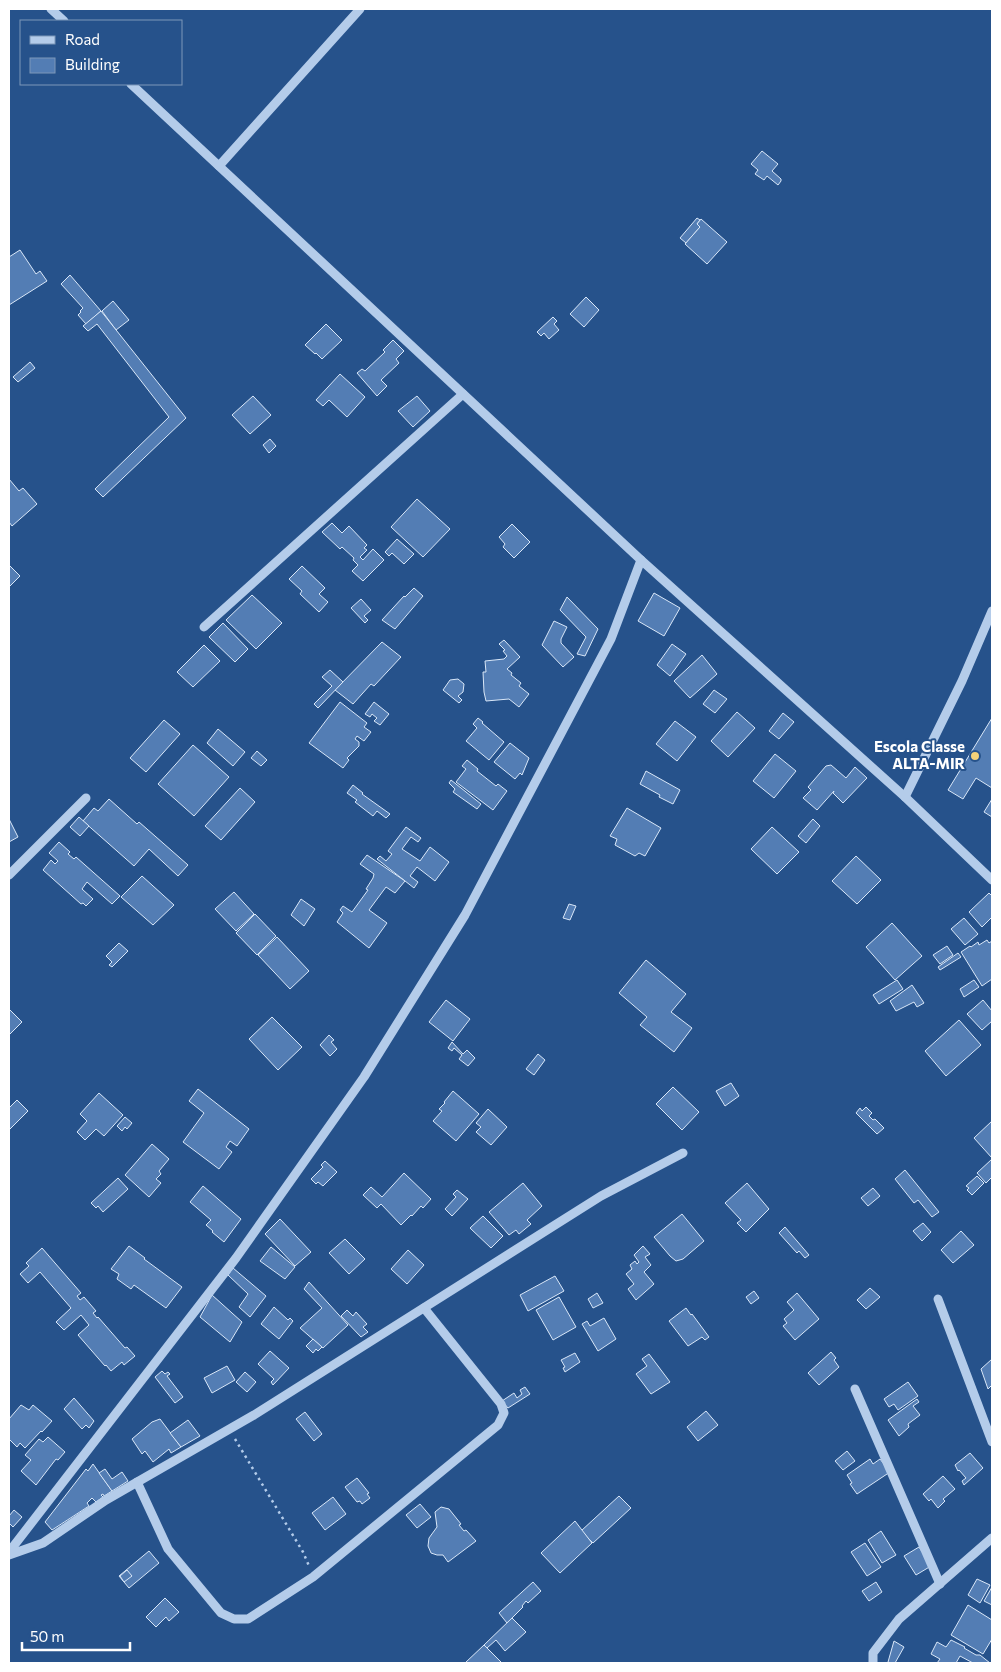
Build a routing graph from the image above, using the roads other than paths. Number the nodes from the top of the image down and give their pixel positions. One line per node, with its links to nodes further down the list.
1 (50, 9): 3 (street)
2 (360, 9): 5 (street)
3 (63, 20)
4 (132, 85): 5 (street)
5 (219, 166): 6 (street)
6 (463, 394): 7 (street); 9 (street)
7 (641, 560): 10 (street); 21 (street)
8 (992, 610): 10 (street)
9 (204, 627)
10 (905, 797): 13 (street)
11 (86, 798): 12 (street)
12 (9, 875)
13 (992, 880)
14 (683, 1153): 16 (street)
15 (938, 1298): 18 (street)
16 (424, 1308): 19 (street); 19 (street)
17 (855, 1389): 22 (street)
18 (992, 1442)
19 (137, 1482): 21 (street)
20 (992, 1538): 22 (street)
21 (9, 1554)
22 (940, 1584): 23 (street)
23 (873, 1663)

